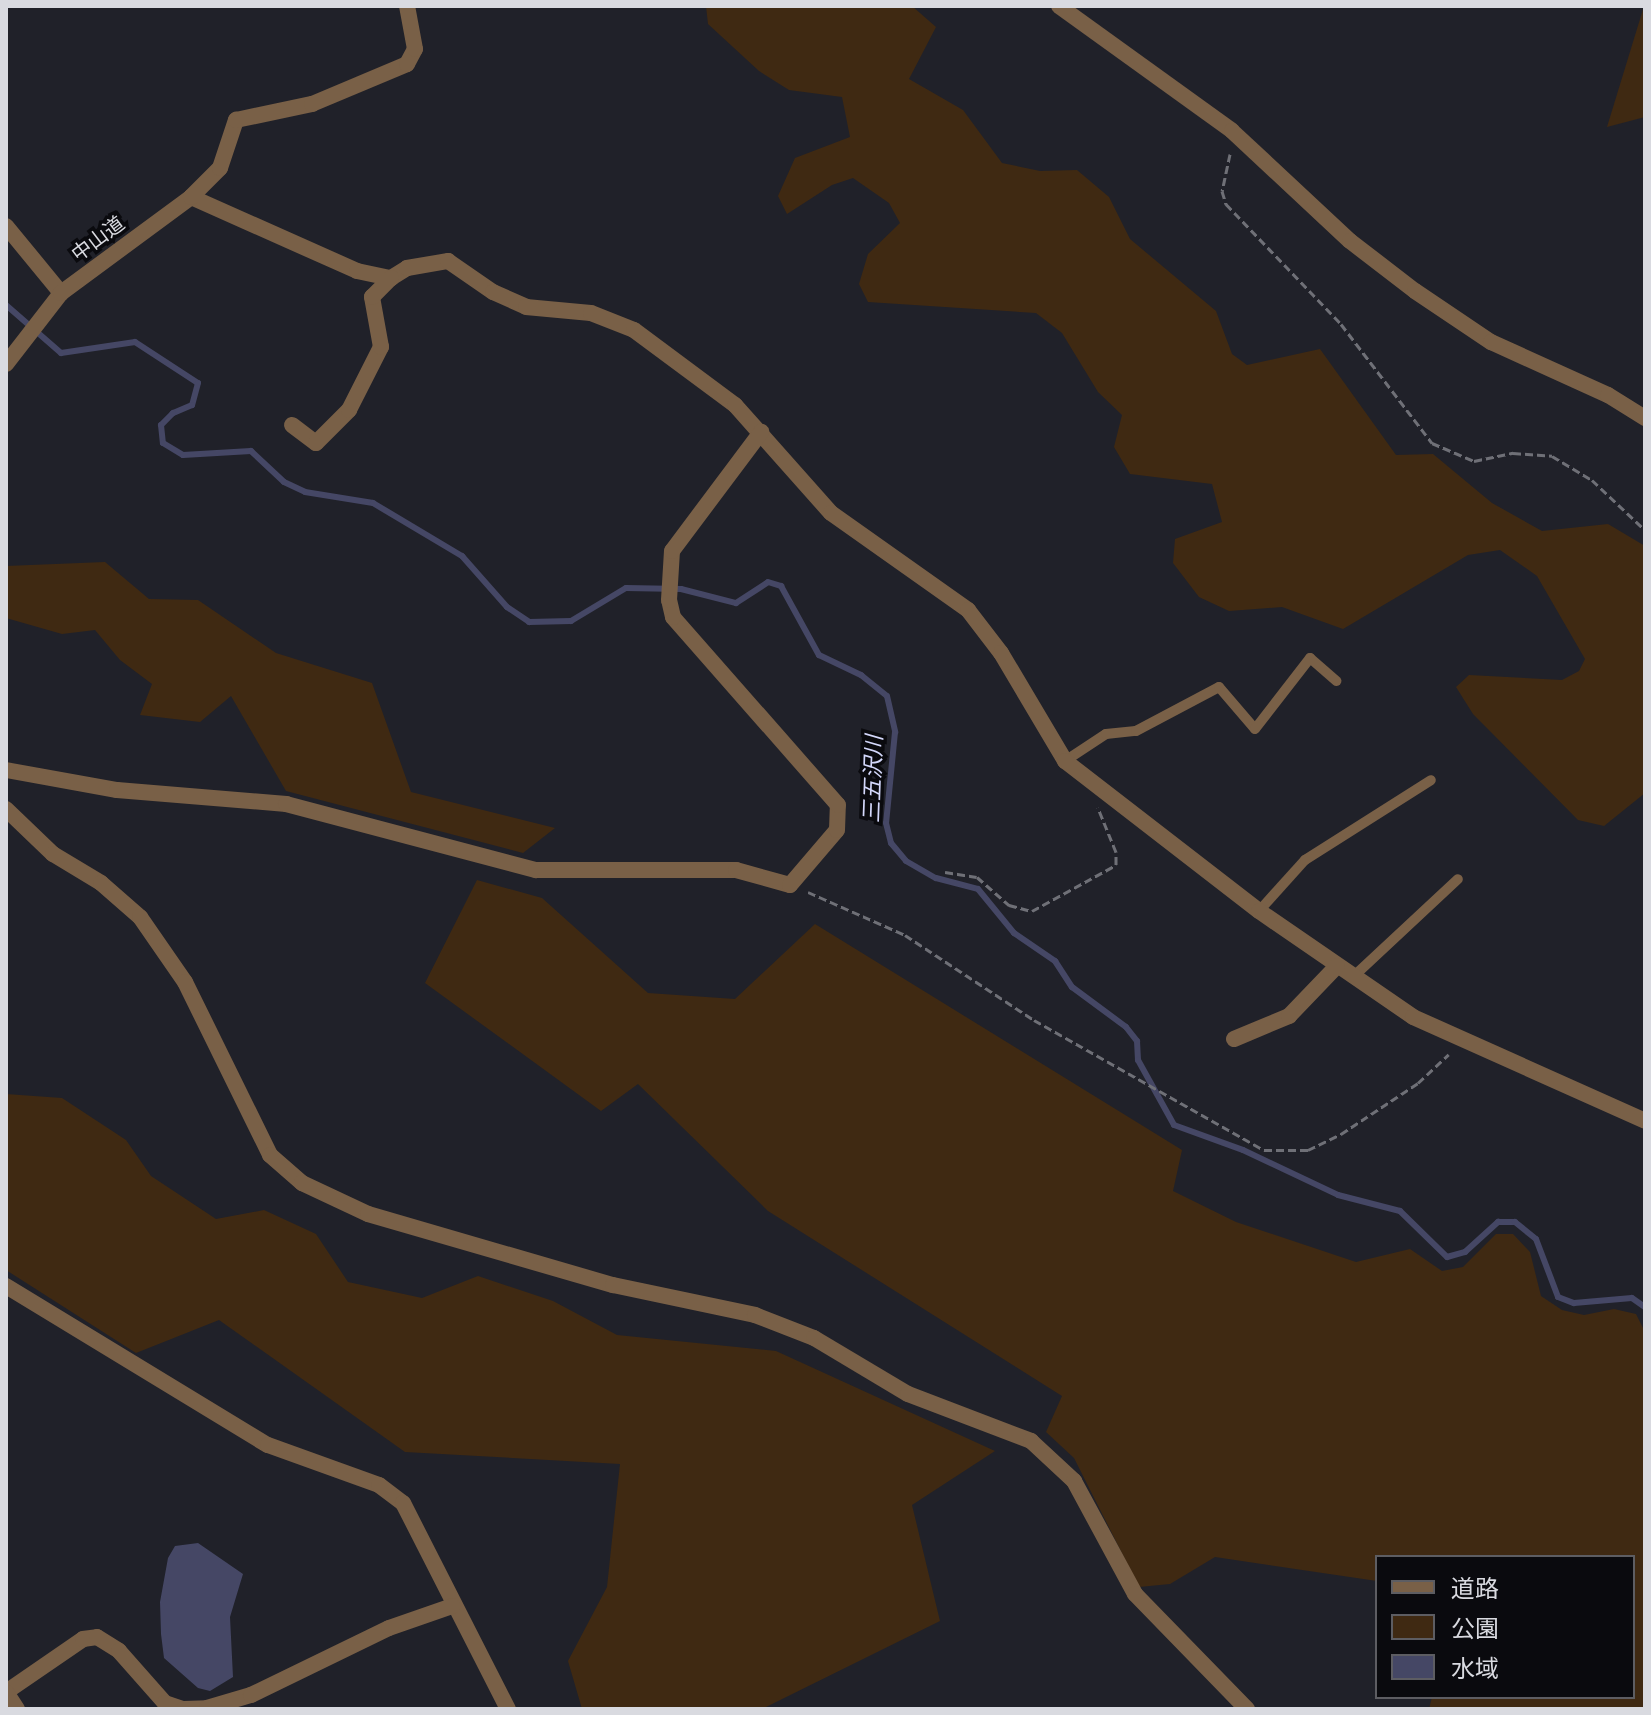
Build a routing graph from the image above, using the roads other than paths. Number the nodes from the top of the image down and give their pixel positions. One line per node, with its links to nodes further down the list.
1 (407, 6): 3 (street, 中山道)
2 (1059, 6): 8 (street)
3 (191, 197): 5 (street); 6 (street, 中山道)
4 (6, 226): 6 (street)
5 (391, 278): 9 (street); 10 (street)
6 (61, 293): 7 (street, 中山道)
7 (6, 364)
8 (1645, 418)
9 (292, 425)
10 (761, 432): 12 (street); 13 (street)
11 (1336, 681): 12 (lane)
12 (1065, 761): 17 (street)
13 (6, 770)
14 (1431, 780): 17 (lane)
15 (6, 809): 28 (street)
16 (1458, 879): 19 (lane)
17 (1259, 911): 18 (street)
18 (1337, 966): 19 (street); 20 (street)
19 (1354, 976): 21 (street)
20 (1234, 1039)
21 (1645, 1121)
22 (6, 1286): 23 (street)
23 (452, 1606): 26 (street); 27 (street)
24 (6, 1692): 25 (street); 26 (street)
25 (17, 1709)
26 (183, 1709)
27 (508, 1709)
28 (1247, 1709)

